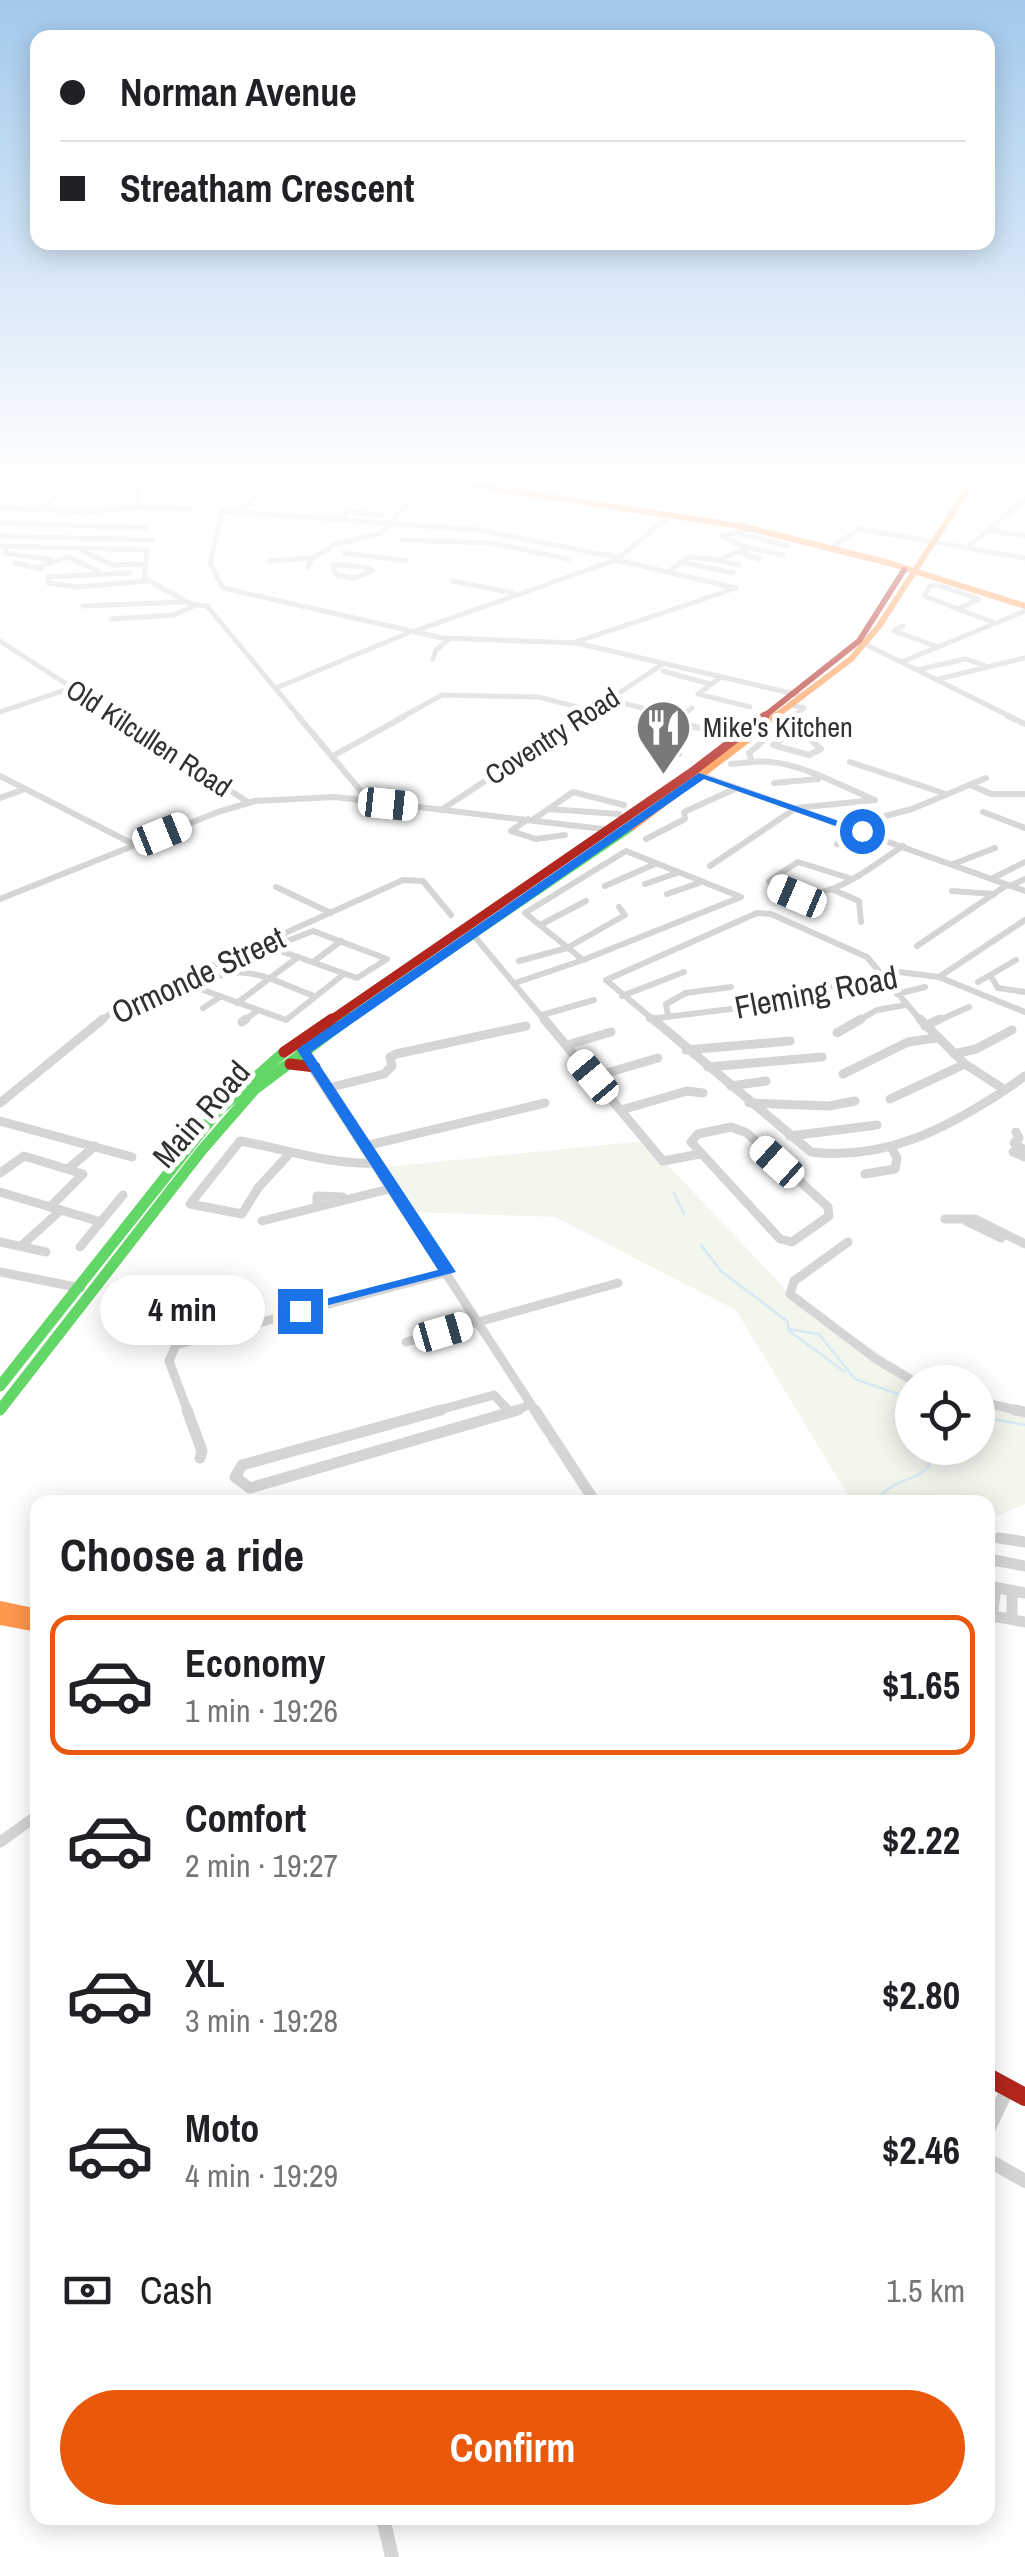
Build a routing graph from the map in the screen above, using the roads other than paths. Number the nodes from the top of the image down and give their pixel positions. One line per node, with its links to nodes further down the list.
1 (183, 600): 11 (street)
2 (207, 600): 12 (street)
3 (266, 600): 20 (street)
4 (498, 600): 20 (street)
5 (702, 600): 23 (street)
6 (895, 600): 24 (main road, Main Road)
7 (920, 600): 14 (street)
8 (936, 600): 15 (street)
9 (976, 600): 15 (street)
10 (999, 600): 16 (main road)
11 (186, 602): 12 (street); 13 (street)
12 (199, 605): 17 (street); 35 (street)
13 (84, 606)
14 (914, 606)
15 (958, 608): 18 (street)
16 (1025, 609): 18 (street)
17 (112, 619)
18 (995, 622): 25 (street)
19 (903, 626): 25 (street)
20 (410, 633): 21 (street); 35 (street)
21 (450, 640): 23 (street); 27 (street)
22 (0, 641): 34 (street, Old Kilcullen Road)
23 (573, 642): 29 (street)
24 (867, 645): 28 (street); 36 (main road, Main Road)
25 (938, 647): 28 (street)
26 (1024, 658): 30 (street)
27 (433, 659)
28 (905, 661): 31 (street)
29 (663, 667): 33 (street); 37 (street, Coventry Road)
30 (987, 667): 31 (street); 32 (street)
31 (921, 669): 32 (street)
32 (938, 679): 43 (street)
33 (715, 680): 36 (street); 38 (street)
34 (72, 688): 41 (street); 62 (street, Old Kilcullen Road)
35 (276, 688): 48 (street)
36 (796, 699): 44 (street); 52 (main road, Main Road)
37 (608, 700): 40 (street, Coventry Road); 42 (street)
38 (750, 707)
39 (692, 708): 42 (street)
40 (590, 710): 48 (street); 70 (street, Coventry Road)
41 (0, 712)
42 (676, 719): 45 (street); 47 (street)
43 (1025, 724)
44 (776, 730): 46 (street); 49 (street)
45 (714, 732)
46 (789, 734): 46 (street)
47 (679, 754)
48 (333, 756): 66 (street)
49 (752, 762): 51 (street); 55 (street)
50 (850, 762): 60 (street)
51 (731, 764)
52 (697, 774): 58 (street); 77 (main road, Main Road)
53 (4, 775): 59 (street)
54 (986, 778): 57 (street)
55 (820, 779): 56 (street); 69 (street)
56 (774, 783)
57 (971, 785): 60 (street); 61 (street)
58 (738, 788): 69 (street); 80 (street)
59 (25, 789): 63 (street); 82 (street)
60 (942, 794): 75 (street)
61 (1025, 794)
62 (239, 796): 64 (street); 65 (street, Old Kilcullen Road); 68 (street)
63 (0, 798)
64 (262, 800): 65 (street); 66 (street)
65 (248, 802): 68 (street)
66 (370, 802): 70 (street)
67 (624, 805): 71 (street)
68 (233, 806): 82 (street)
69 (796, 808): 75 (street); 88 (street)
70 (441, 810): 74 (street)
71 (548, 810): 73 (street); 74 (street)
72 (983, 812): 76 (street)
73 (620, 814)
74 (531, 819): 77 (street); 79 (street)
75 (848, 826): 78 (street)
76 (1025, 828)
77 (617, 831): 111 (main road, Main Road)
78 (862, 831): 81 (street); 83 (street)
79 (566, 835)
80 (646, 840)
81 (837, 844)
82 (135, 845): 103 (street)
83 (903, 846): 87 (street); 90 (street)
84 (994, 848): 87 (street)
85 (1025, 862): 91 (street)
86 (655, 864): 89 (street); 95 (street); 110 (street)
87 (952, 864): 91 (street)
88 (710, 866)
89 (677, 873): 93 (street); 94 (street)
90 (848, 878): 98 (street); 98 (street)
91 (991, 879): 96 (street)
92 (1025, 879): 96 (street)
93 (700, 883): 101 (street); 120 (street)
94 (645, 884)
95 (605, 886)
96 (1008, 886): 100 (street); 102 (street)
97 (276, 887): 106 (street)
98 (831, 888): 109 (street)
99 (952, 891): 102 (street)
100 (1025, 891)
101 (667, 894)
102 (994, 894): 116 (street)
103 (0, 899)
104 (586, 901): 110 (street)
105 (618, 907): 117 (street)
106 (330, 913): 107 (street, Ormonde Street); 112 (street, Ormonde Street)
107 (451, 915)
108 (1025, 920): 128 (street, Fleming Road)
109 (861, 922)
110 (540, 925): 117 (street)
111 (468, 929): 131 (street); 160 (main road, Main Road)
112 (272, 939): 115 (street, Ormonde Street); 118 (street)
113 (290, 940): 114 (street)
114 (341, 942): 123 (street); 126 (street)
115 (262, 944): 118 (street); 179 (street, Ormonde Street)
116 (916, 946)
117 (567, 948): 120 (street); 122 (street)
118 (288, 953): 119 (street)
119 (298, 957): 123 (street); 129 (street)
120 (584, 960): 131 (street)
121 (1016, 960): 127 (street)
122 (519, 961)
123 (313, 962): 126 (street)
124 (684, 972): 138 (street)
125 (881, 973): 128 (street, Fleming Road); 136 (street); 138 (street); 149 (street, Fleming Road)
126 (344, 974): 137 (street)
127 (990, 975): 130 (street); 134 (street)
128 (939, 977): 141 (street)
129 (266, 979): 137 (street); 139 (street); 142 (street)
130 (978, 982)
131 (515, 983): 148 (street)
132 (730, 988): 149 (street)
133 (925, 988): 136 (street)
134 (1007, 991): 135 (street); 141 (street)
135 (1025, 992)
136 (897, 994): 143 (street)
137 (314, 996): 146 (street)
138 (622, 996): 150 (street)
139 (220, 997): 142 (street); 145 (street)
140 (594, 1000): 148 (street)
141 (993, 1000): 147 (street)
142 (236, 1003): 146 (street)
143 (906, 1005): 153 (street); 156 (street)
144 (968, 1007): 153 (street)
145 (203, 1008)
146 (257, 1011): 151 (street)
147 (1025, 1012)
148 (542, 1015): 159 (street)
149 (668, 1016): 150 (street, Fleming Road)
150 (650, 1019): 161 (street)
151 (242, 1022)
152 (526, 1026): 174 (street)
153 (925, 1026): 157 (street)
154 (1012, 1030): 162 (street)
155 (611, 1032): 159 (street)
156 (837, 1034)
157 (936, 1038): 162 (street); 169 (street)
158 (790, 1041): 161 (street)
159 (566, 1045): 171 (street)
160 (298, 1048): 166 (main road, Main Road); 167 (street); 218 (main road, Main Road)
161 (686, 1050): 168 (street)
162 (954, 1054): 165 (street)
163 (822, 1057): 168 (street)
164 (658, 1058): 171 (street)
165 (965, 1064): 175 (street); 177 (street)
166 (284, 1065): 167 (main road); 219 (main road, Main Road)
167 (314, 1066): 174 (street)
168 (708, 1067): 173 (street)
169 (843, 1074)
170 (1025, 1076): 175 (street)
171 (593, 1077): 182 (street)
172 (766, 1081): 173 (street)
173 (730, 1086): 181 (street)
174 (328, 1088): 188 (street)
175 (1006, 1090): 189 (street)
176 (703, 1093): 182 (street)
177 (890, 1100)
178 (855, 1101): 181 (street)
179 (0, 1103)
180 (545, 1103): 188 (street)
181 (750, 1103): 186 (street)
182 (621, 1110): 193 (street)
183 (0, 1121): 187 (street)
184 (877, 1125): 186 (street)
185 (1016, 1132): 192 (street)
186 (790, 1136): 189 (street)
187 (94, 1146): 194 (street); 196 (street)
188 (365, 1146): 195 (street)
189 (892, 1148): 198 (street)
190 (292, 1152): 190 (street); 195 (street)
191 (1013, 1152): 192 (street)
192 (1025, 1153)
193 (700, 1154): 193 (street)
194 (132, 1157)
195 (376, 1163): 199 (street)
196 (68, 1169): 197 (street); 203 (street)
197 (2, 1170)
198 (866, 1174)
199 (393, 1188): 207 (street); 216 (street)
200 (0, 1192): 202 (street)
201 (123, 1195): 208 (street)
202 (13, 1196): 203 (street); 204 (street)
203 (50, 1207): 205 (street)
204 (0, 1208)
205 (61, 1210): 208 (street); 211 (street)
206 (945, 1219): 213 (street)
207 (262, 1221)
208 (102, 1222): 212 (street)
209 (0, 1242): 211 (street)
210 (848, 1242): 222 (street)
211 (20, 1246): 214 (street)
212 (80, 1247)
213 (1025, 1247)
214 (46, 1252)
215 (0, 1272): 218 (street)
216 (448, 1272): 220 (street); 230 (street)
217 (618, 1283): 220 (street)
218 (78, 1288): 219 (street); 223 (main road, Main Road)
219 (92, 1291): 225 (main road, Main Road)
220 (480, 1322): 221 (street); 224 (street)
221 (406, 1342)
222 (895, 1369)
223 (0, 1386)
224 (523, 1394): 226 (street); 227 (street)
225 (2, 1403)
226 (529, 1404): 227 (street); 231 (street)
227 (505, 1405): 227 (street)
228 (995, 1405): 229 (street)
229 (1025, 1412)
230 (200, 1458)
231 (590, 1495)
232 (999, 1538): 233 (street)
233 (1025, 1542)
234 (995, 1560): 235 (street)
235 (1025, 1566)
236 (1019, 1592): 241 (street)
237 (0, 1608): 238 (main road)
238 (30, 1614)
239 (995, 1617): 241 (street)
240 (0, 1618): 243 (main road)
241 (1012, 1620): 242 (street)
242 (1025, 1622)
243 (30, 1624)
244 (30, 1821): 245 (street)
245 (0, 1842)
246 (995, 2080): 247 (main road)
247 (1008, 2088): 248 (main road); 249 (street)
248 (1025, 2097)
249 (995, 2115)
250 (995, 2164): 251 (street)
251 (1025, 2180)
252 (385, 2525): 253 (street)
253 (392, 2557)

